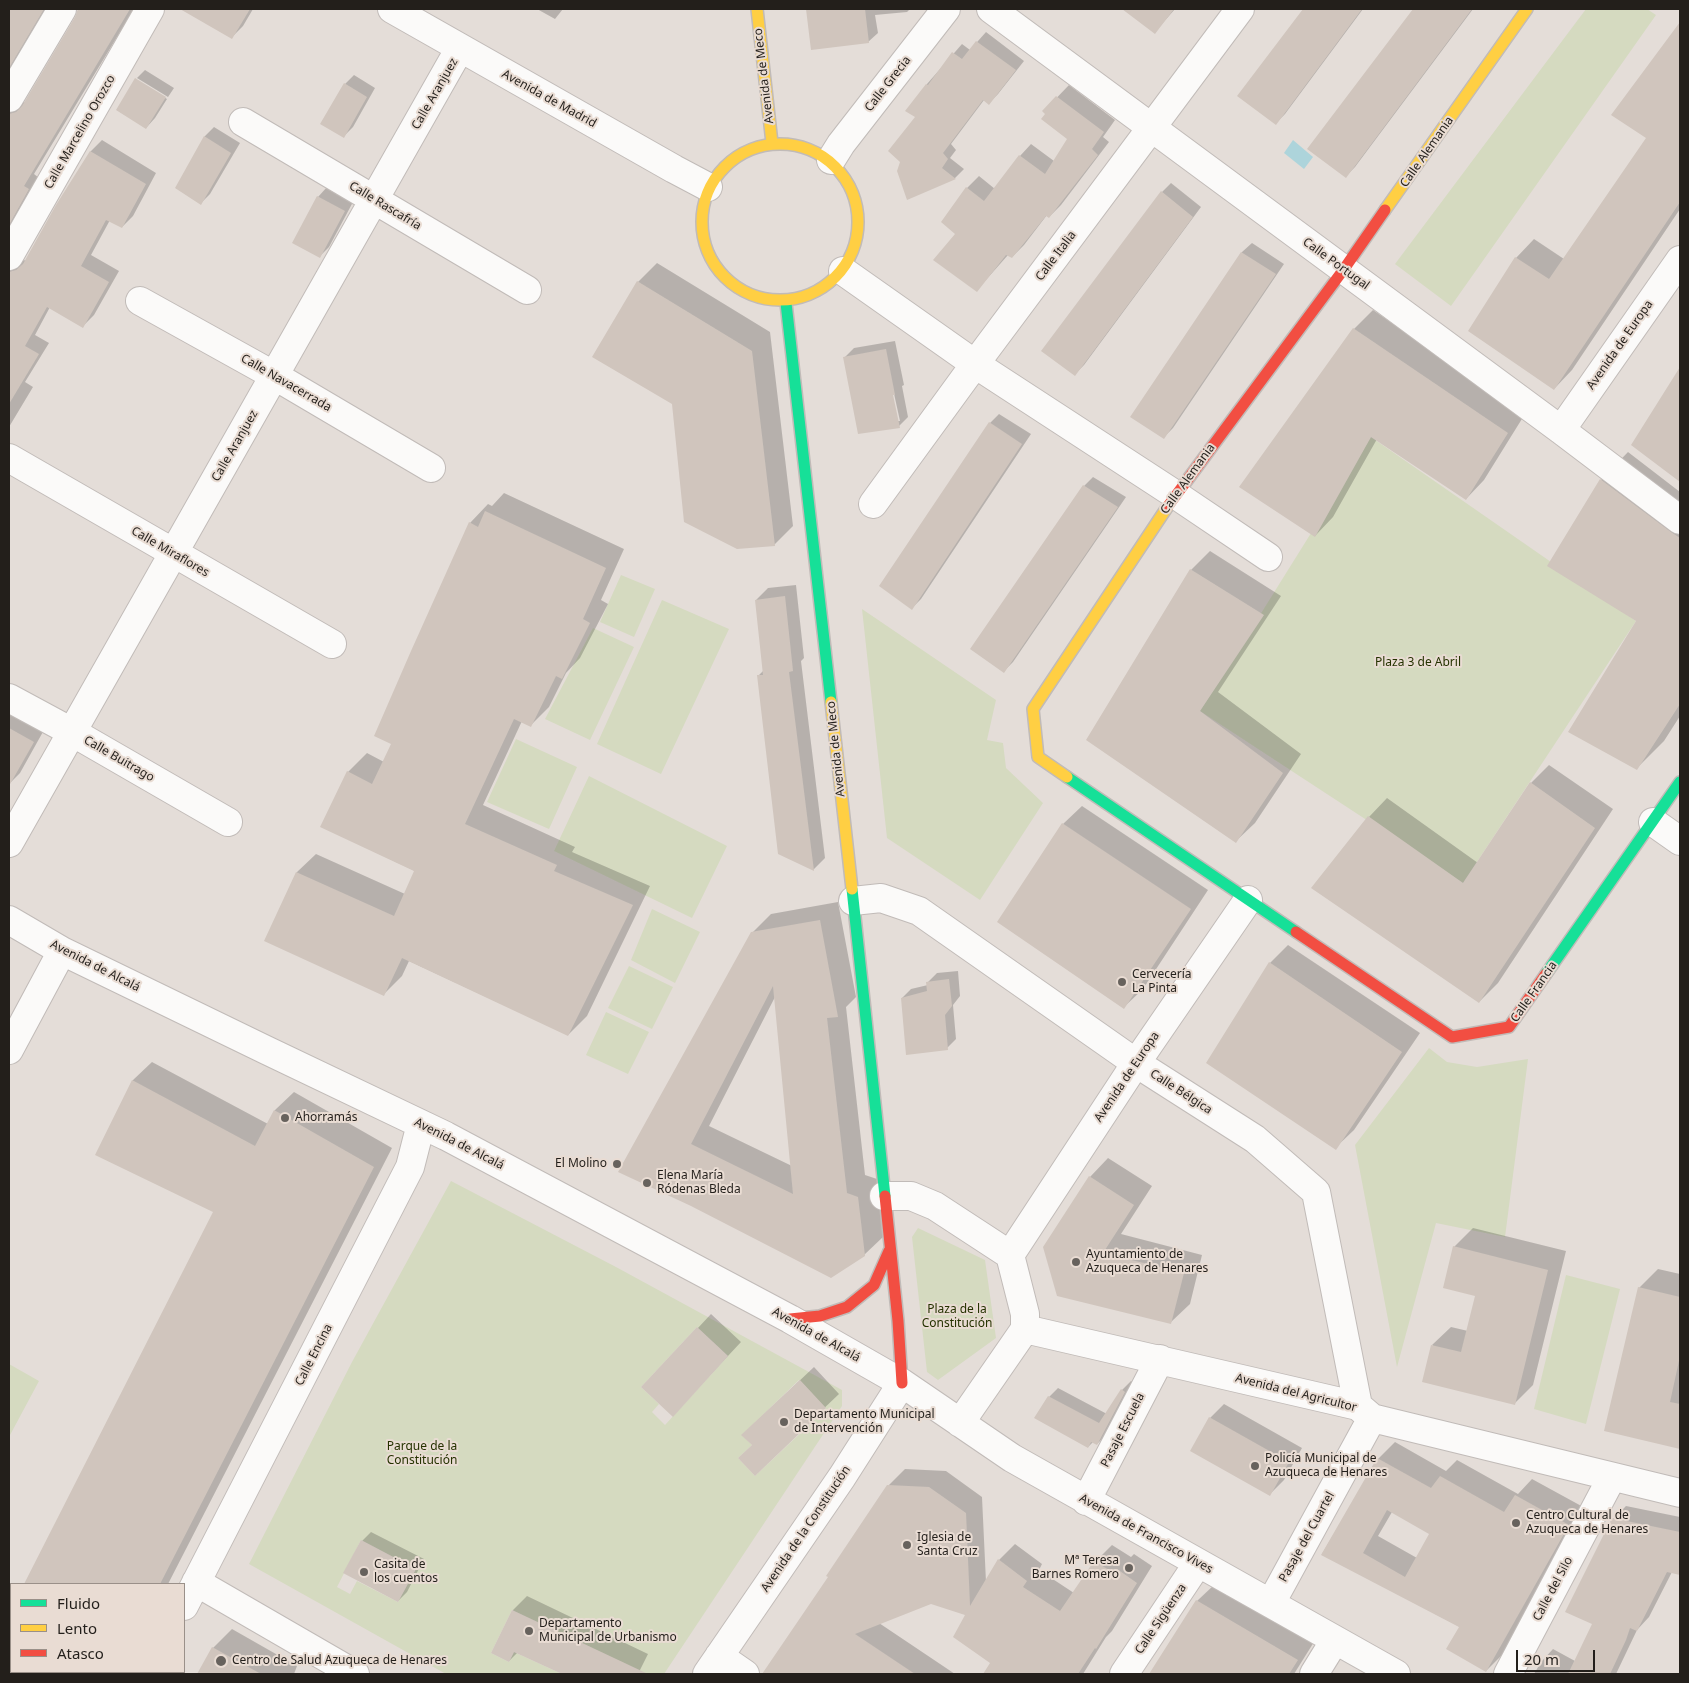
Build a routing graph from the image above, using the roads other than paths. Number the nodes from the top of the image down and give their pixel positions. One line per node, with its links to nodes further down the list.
1 (62, 9): 10 (street)
2 (150, 9): 17 (street, Calle Marcelino Orozco)
3 (395, 9): 9 (street, Avenida de Madrid)
4 (757, 9): 13 (street, Avenida de Meco)
5 (946, 9): 14 (street, Calle Grecia)
6 (991, 9): 12 (street, Calle Portugal)
7 (1240, 9): 12 (street, Calle Italia)
8 (1528, 9): 19 (street, Calle Alemania)
9 (460, 48): 15 (street, Avenida de Madrid); 16 (street, Calle Aranjuez)
10 (9, 98)
11 (243, 122): 16 (street, Calle Rascafría)
12 (1152, 128): 19 (street, Calle Portugal); 24 (street, Calle Italia)
13 (772, 142): 14 (street); 15 (street)
14 (831, 160): 20 (street)
15 (708, 186): 23 (street)
16 (374, 199): 21 (street, Calle Rascafría); 25 (street, Calle Aranjuez)
17 (9, 256)
18 (1680, 260): 26 (street, Avenida de Europa)
19 (1344, 269): 26 (street, Calle Portugal); 29 (street, Calle Alemania)
20 (843, 271): 23 (street); 24 (street)
21 (527, 290)
22 (140, 302): 25 (street, Calle Navacerrada)
23 (786, 303): 43 (street, Avenida de Meco)
24 (974, 364): 29 (street); 30 (street, Calle Italia)
25 (274, 376): 28 (street, Calle Navacerrada); 32 (street, Calle Aranjuez)
26 (1561, 430): 31 (street, Calle Portugal)
27 (9, 458): 32 (street, Calle Miraflores)
28 (431, 468)
29 (1176, 495): 33 (street); 42 (street, Calle Alemania)
30 (873, 504)
31 (1680, 520)
32 (173, 554): 34 (street, Calle Miraflores); 36 (street, Calle Aranjuez)
33 (1268, 557)
34 (332, 644)
35 (9, 698): 36 (street, Calle Buitrago)
36 (72, 732): 38 (street, Calle Buitrago); 41 (street, Calle Aranjuez)
37 (1680, 782): 39 (street, Calle Francia)
38 (228, 822)
39 (1653, 822): 40 (street); 42 (street, Calle Francia)
40 (1680, 841)
41 (9, 843)
42 (1248, 900): 47 (street, Avenida de Europa)
43 (853, 901): 47 (street, Calle Bélgica); 49 (street, Avenida de Meco)
44 (9, 920): 45 (street, Avenida de Alcalá)
45 (62, 951): 46 (street); 48 (street, Avenida de Alcalá)
46 (9, 1050)
47 (1136, 1063): 51 (street, Avenida de Europa); 56 (street, Calle Bélgica)
48 (421, 1124): 52 (street, Avenida de Alcalá); 62 (street, Calle Encina)
49 (884, 1196): 50 (street, Avenida de Meco); 51 (street)
50 (889, 1250): 52 (street); 55 (street, Avenida de Meco)
51 (1010, 1255): 53 (street)
52 (790, 1319): 55 (street, Avenida de Alcalá)
53 (1025, 1329): 54 (street, Avenida del Agricultor); 57 (street)
54 (1160, 1359): 56 (street, Avenida del Agricultor); 60 (street, Pasaje Escuela)
55 (902, 1383): 57 (street, Avenida de Francisco Vives); 66 (street, Avenida de la Constitución)
56 (1365, 1412): 58 (street, Avenida del Agricultor); 63 (street, Pasaje del Cuartel)
57 (960, 1423): 60 (street, Avenida de Francisco Vives)
58 (1612, 1477): 59 (street, Avenida del Agricultor); 72 (street, Calle del Silo)
59 (1680, 1494)
60 (1086, 1500): 61 (street, Avenida de Francisco Vives)
61 (1198, 1563): 63 (street, Avenida de Francisco Vives); 69 (street, Calle Sigüenza)
62 (196, 1582): 64 (street, Calle Encina); 67 (street)
63 (1270, 1603): 65 (street, Avenida de Francisco Vives)
64 (185, 1604)
65 (1335, 1640): 70 (street); 71 (street, Avenida de Francisco Vives)
66 (713, 1665): 68 (street)
67 (355, 1674)
68 (745, 1674)
69 (1124, 1674)
70 (1314, 1674)
71 (1396, 1674)
72 (1508, 1674)

